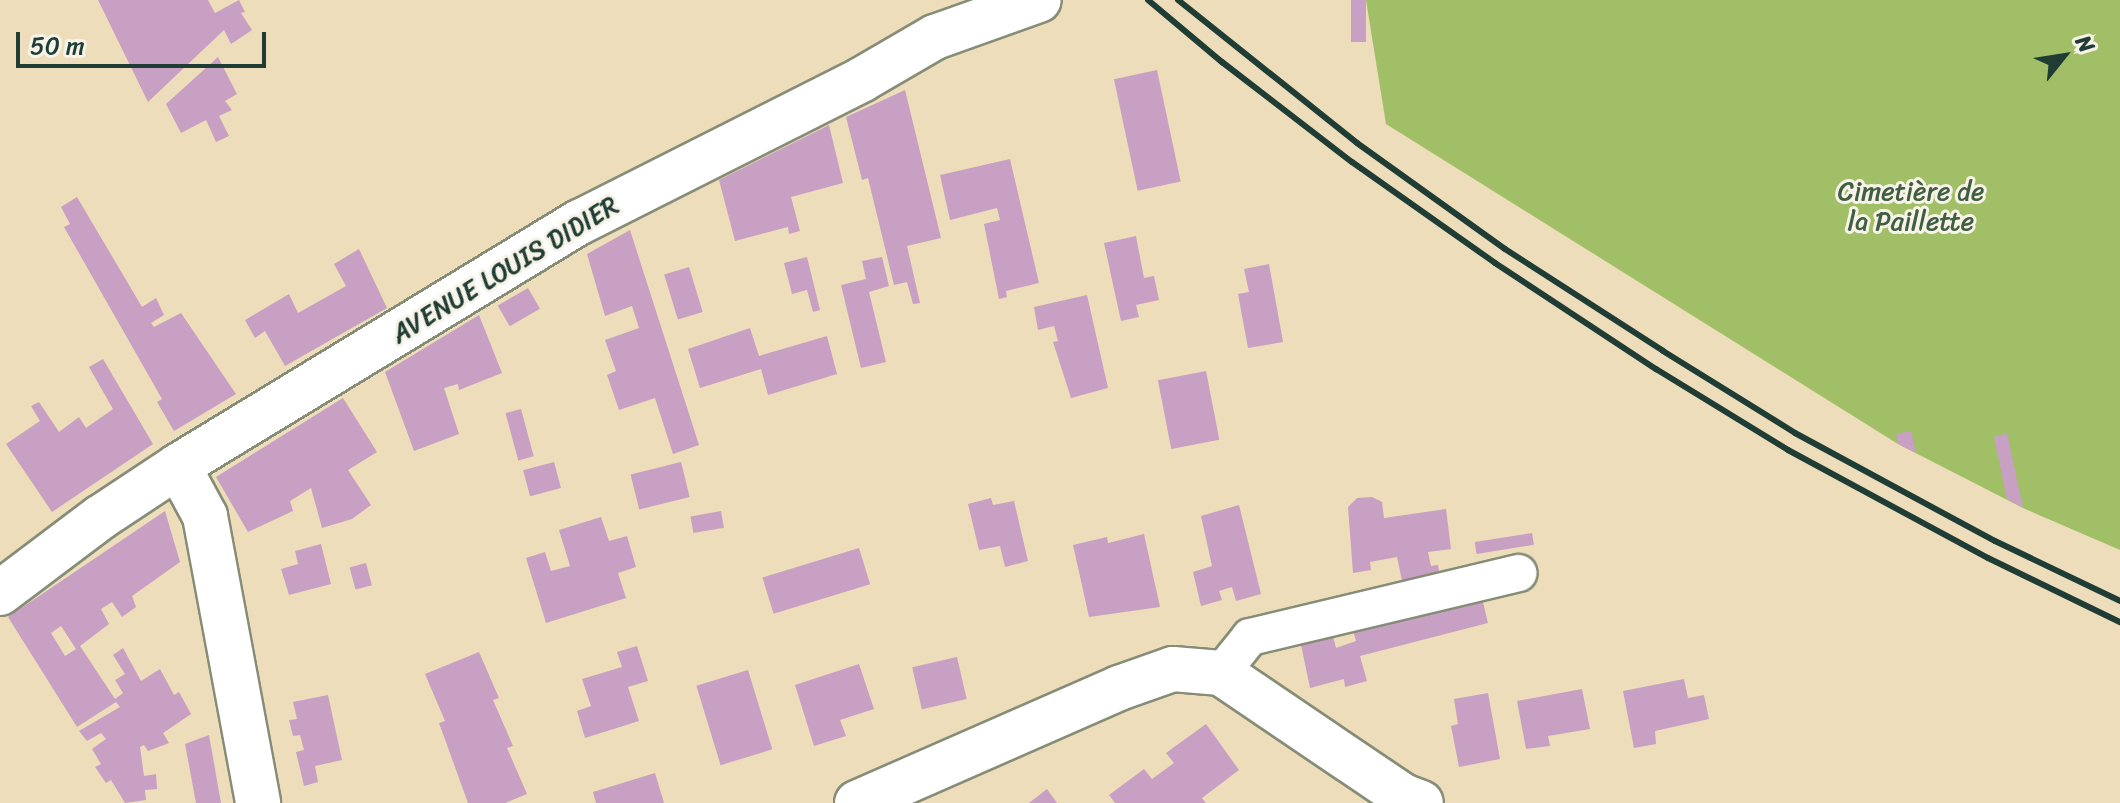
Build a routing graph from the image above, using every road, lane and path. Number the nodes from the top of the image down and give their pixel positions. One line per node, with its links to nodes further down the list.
1 (1039, 0): 2 (main road, AVENUE LOUIS DIDIER)
2 (178, 466): 4 (main road, AVENUE LOUIS DIDIER); 6 (main road)
3 (1518, 573): 5 (street)
4 (0, 593)
5 (1221, 673): 7 (main road); 8 (main road)
6 (258, 803)
7 (857, 803)
8 (1421, 803)

